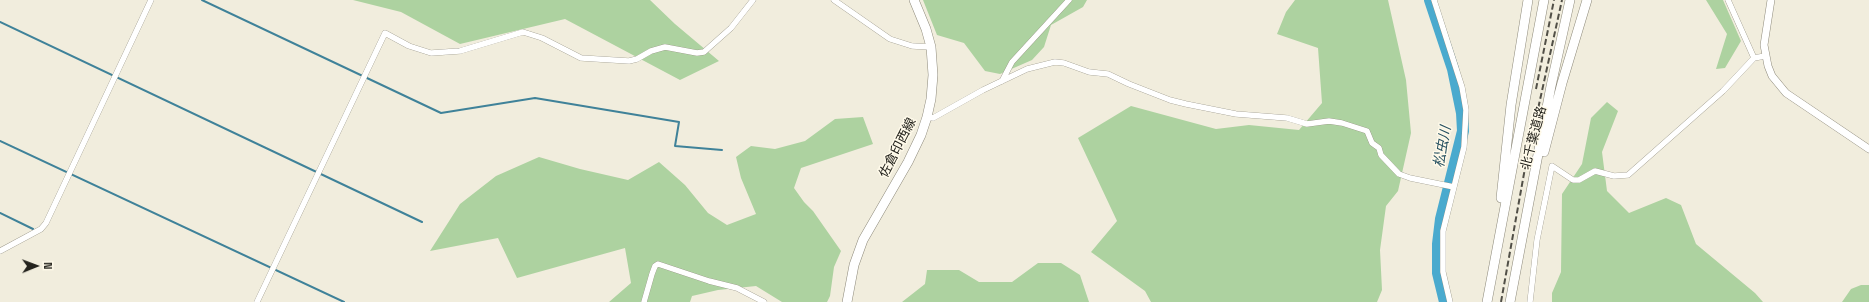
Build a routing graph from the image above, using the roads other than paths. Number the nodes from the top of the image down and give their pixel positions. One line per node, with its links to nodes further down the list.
1 (151, 0): 21 (street)
2 (753, 0): 23 (street)
3 (834, 0): 13 (street)
4 (914, 0): 13 (main road, 佐倉印西線)
5 (1069, 0): 16 (street)
6 (1434, 0): 19 (street)
7 (1528, 0): 20 (main road, 北千葉道路)
8 (1544, 0): 20 (main road, 北千葉道路)
9 (1570, 0): 22 (main road, 北千葉道路)
10 (1588, 0): 22 (main road, 北千葉道路)
11 (1728, 0): 15 (street)
12 (1770, 0): 14 (street)
13 (931, 48): 17 (main road, 佐倉印西線)
14 (1765, 56): 15 (street); 18 (street)
15 (1754, 58): 30 (street)
16 (1002, 82): 17 (street); 19 (street)
17 (927, 117): 26 (main road, 佐倉印西線)
18 (1869, 149)
19 (1454, 187): 27 (street)
20 (1497, 245): 28 (main road, 北千葉道路)
21 (0, 251)
22 (1513, 284): 29 (main road, 北千葉道路)
23 (257, 302)
24 (644, 302): 25 (street)
25 (764, 302)
26 (847, 302)
27 (1450, 302)
28 (1487, 302)
29 (1510, 302)
30 (1530, 302)

